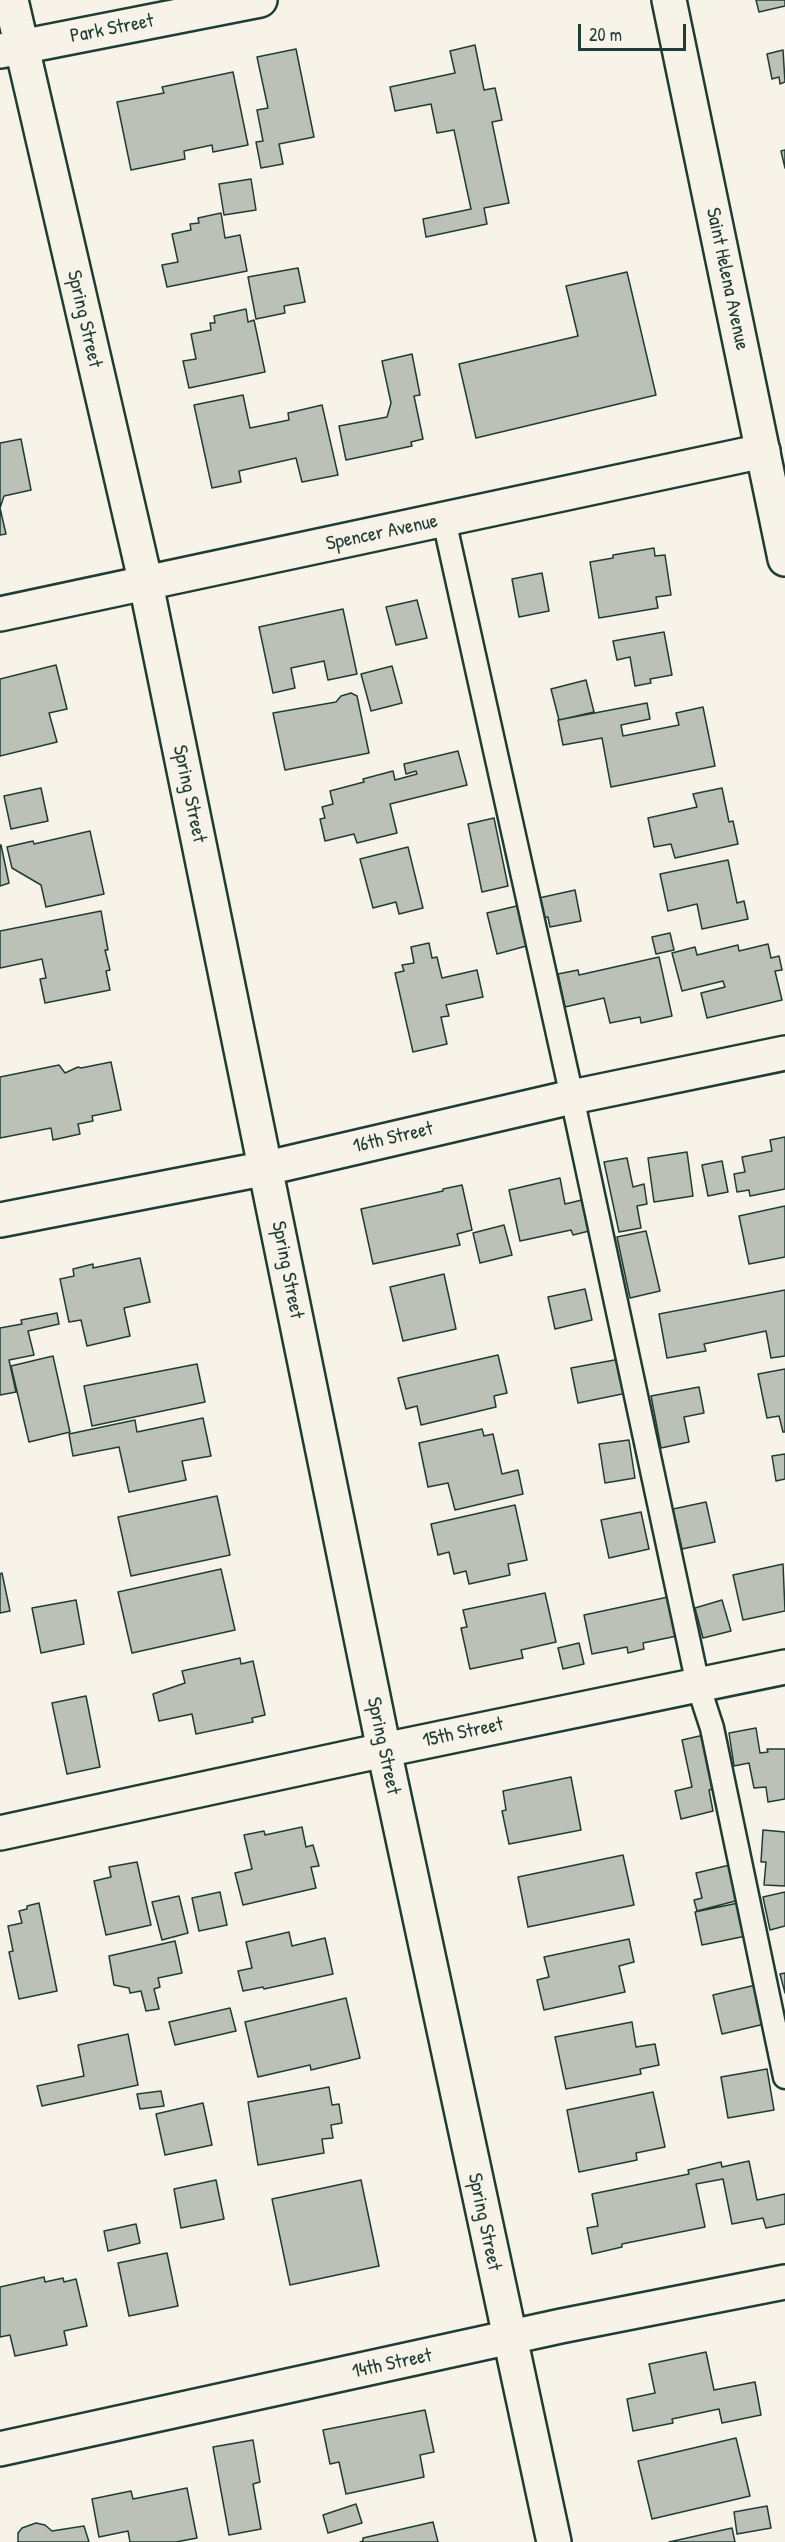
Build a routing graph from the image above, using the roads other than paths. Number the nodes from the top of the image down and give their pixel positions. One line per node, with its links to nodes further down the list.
1 (10, 0): 4 (street, Spring Street)
2 (260, 0): 4 (street, Park Street)
3 (669, 0): 5 (street, Saint Helena Avenue)
4 (10, 49): 8 (street, Spring Street)
5 (774, 445): 6 (street, Spencer Avenue); 7 (street, Saint Helena Avenue)
6 (444, 520): 8 (street, Spencer Avenue); 11 (lane)
7 (785, 559)
8 (146, 584): 9 (street, Spencer Avenue); 12 (street, Spring Street)
9 (0, 614)
10 (785, 1053): 11 (street, 16th Street)
11 (572, 1097): 12 (street, 16th Street); 15 (lane)
12 (267, 1168): 13 (street, 16th Street); 16 (street, Spring Street)
13 (0, 1220)
14 (785, 1667): 15 (street, 15th Street)
15 (698, 1685): 16 (street, 15th Street); 18 (lane)
16 (384, 1750): 17 (street, 15th Street); 20 (street, Spring Street)
17 (0, 1833)
18 (785, 2077)
19 (785, 2282): 20 (street, 14th Street)
20 (509, 2339): 21 (street, 14th Street); 22 (street, Spring Street)
21 (0, 2449)
22 (554, 2542)

